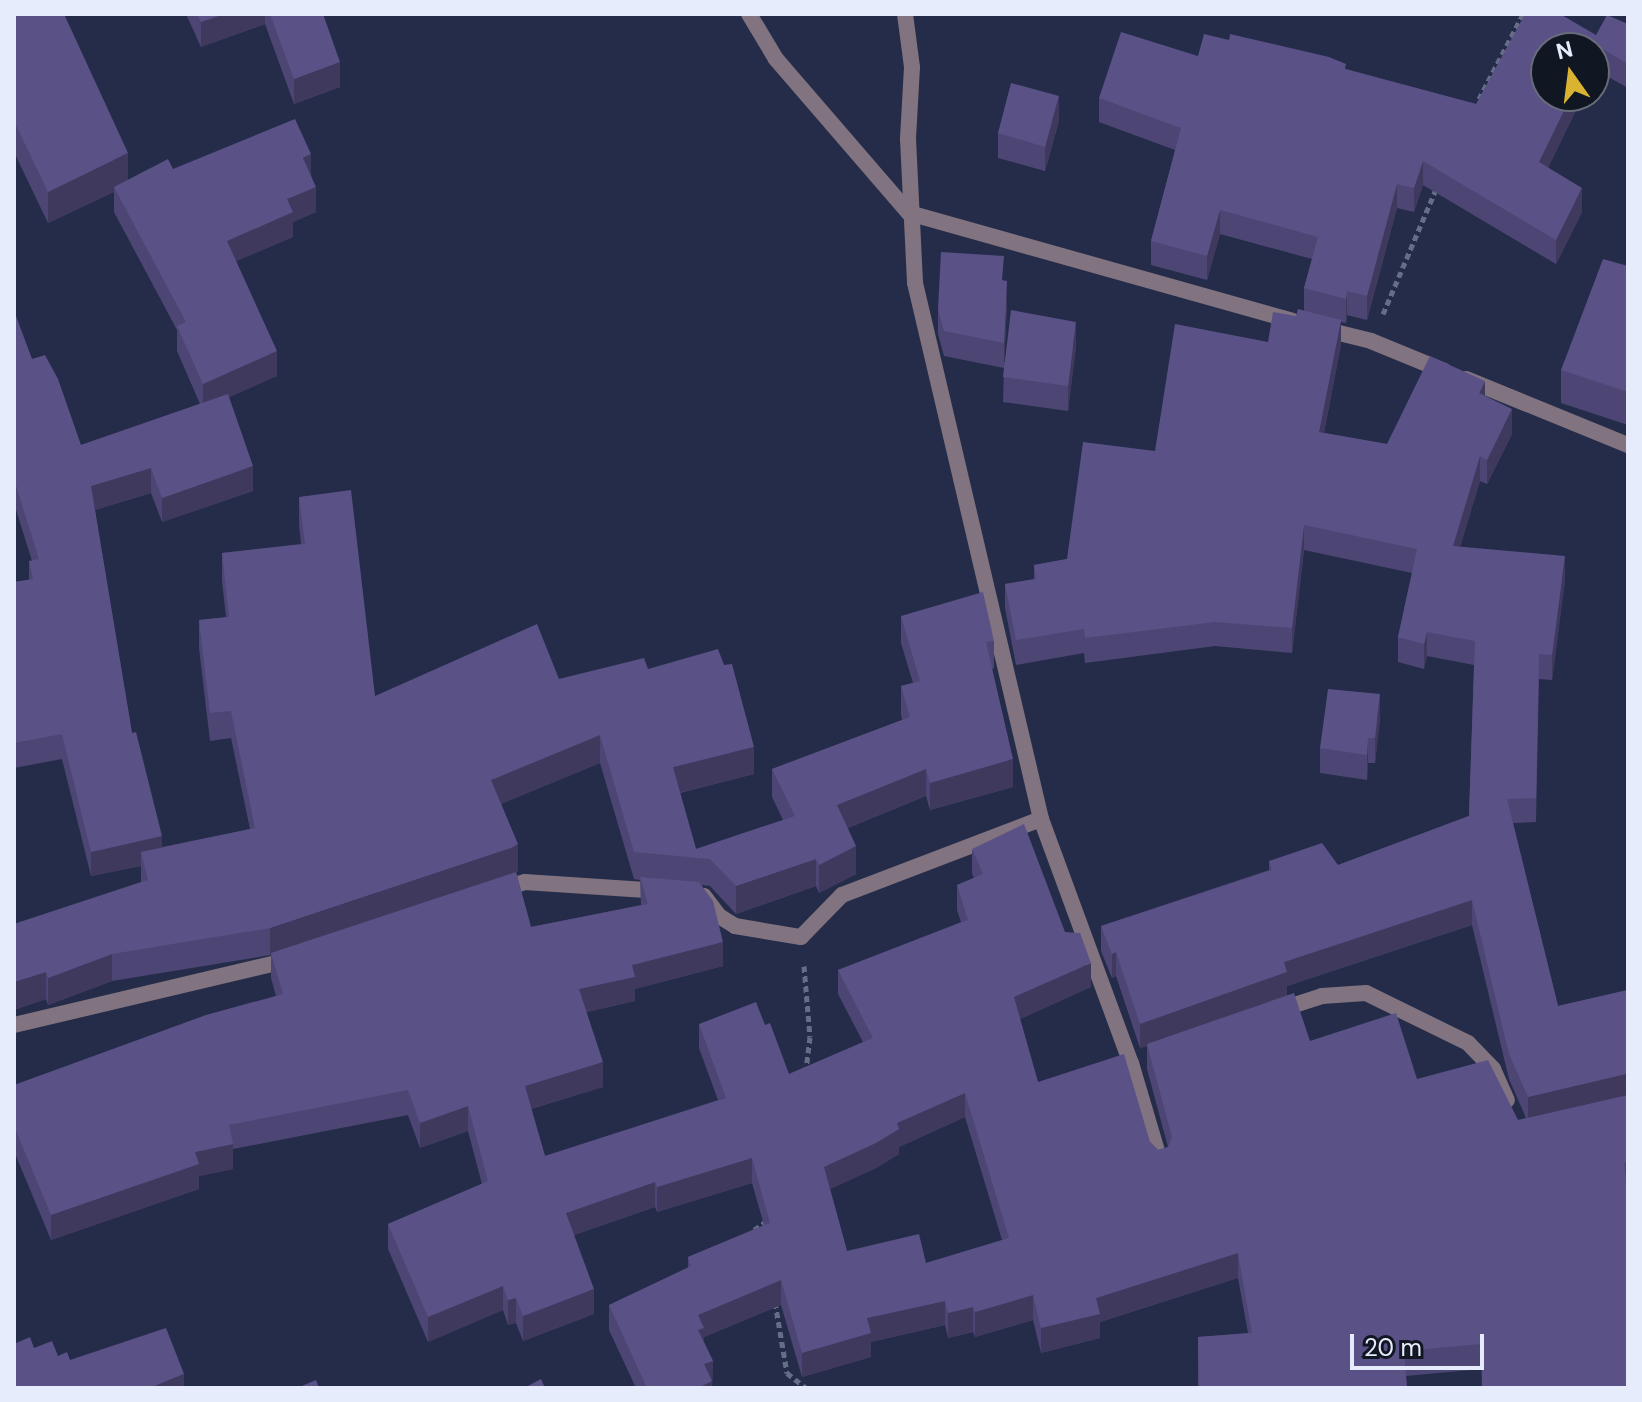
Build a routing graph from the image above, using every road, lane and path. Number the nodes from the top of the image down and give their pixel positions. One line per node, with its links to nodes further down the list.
1 (749, 14): 6 (street)
2 (905, 14): 6 (street)
3 (1523, 14): 4 (path)
4 (1474, 109)
5 (1440, 179): 7 (path)
6 (909, 213): 7 (street); 9 (street)
7 (1371, 341): 8 (street)
8 (1628, 445)
9 (1041, 819): 11 (street); 17 (street)
10 (480, 897): 11 (street)
11 (801, 937): 15 (path)
12 (302, 956): 14 (street)
13 (1256, 1017): 16 (street)
14 (14, 1025)
15 (805, 1080)
16 (1516, 1122)
17 (1161, 1164)
18 (780, 1217): 19 (path)
19 (759, 1244)
20 (774, 1298): 21 (path)
21 (806, 1388)

